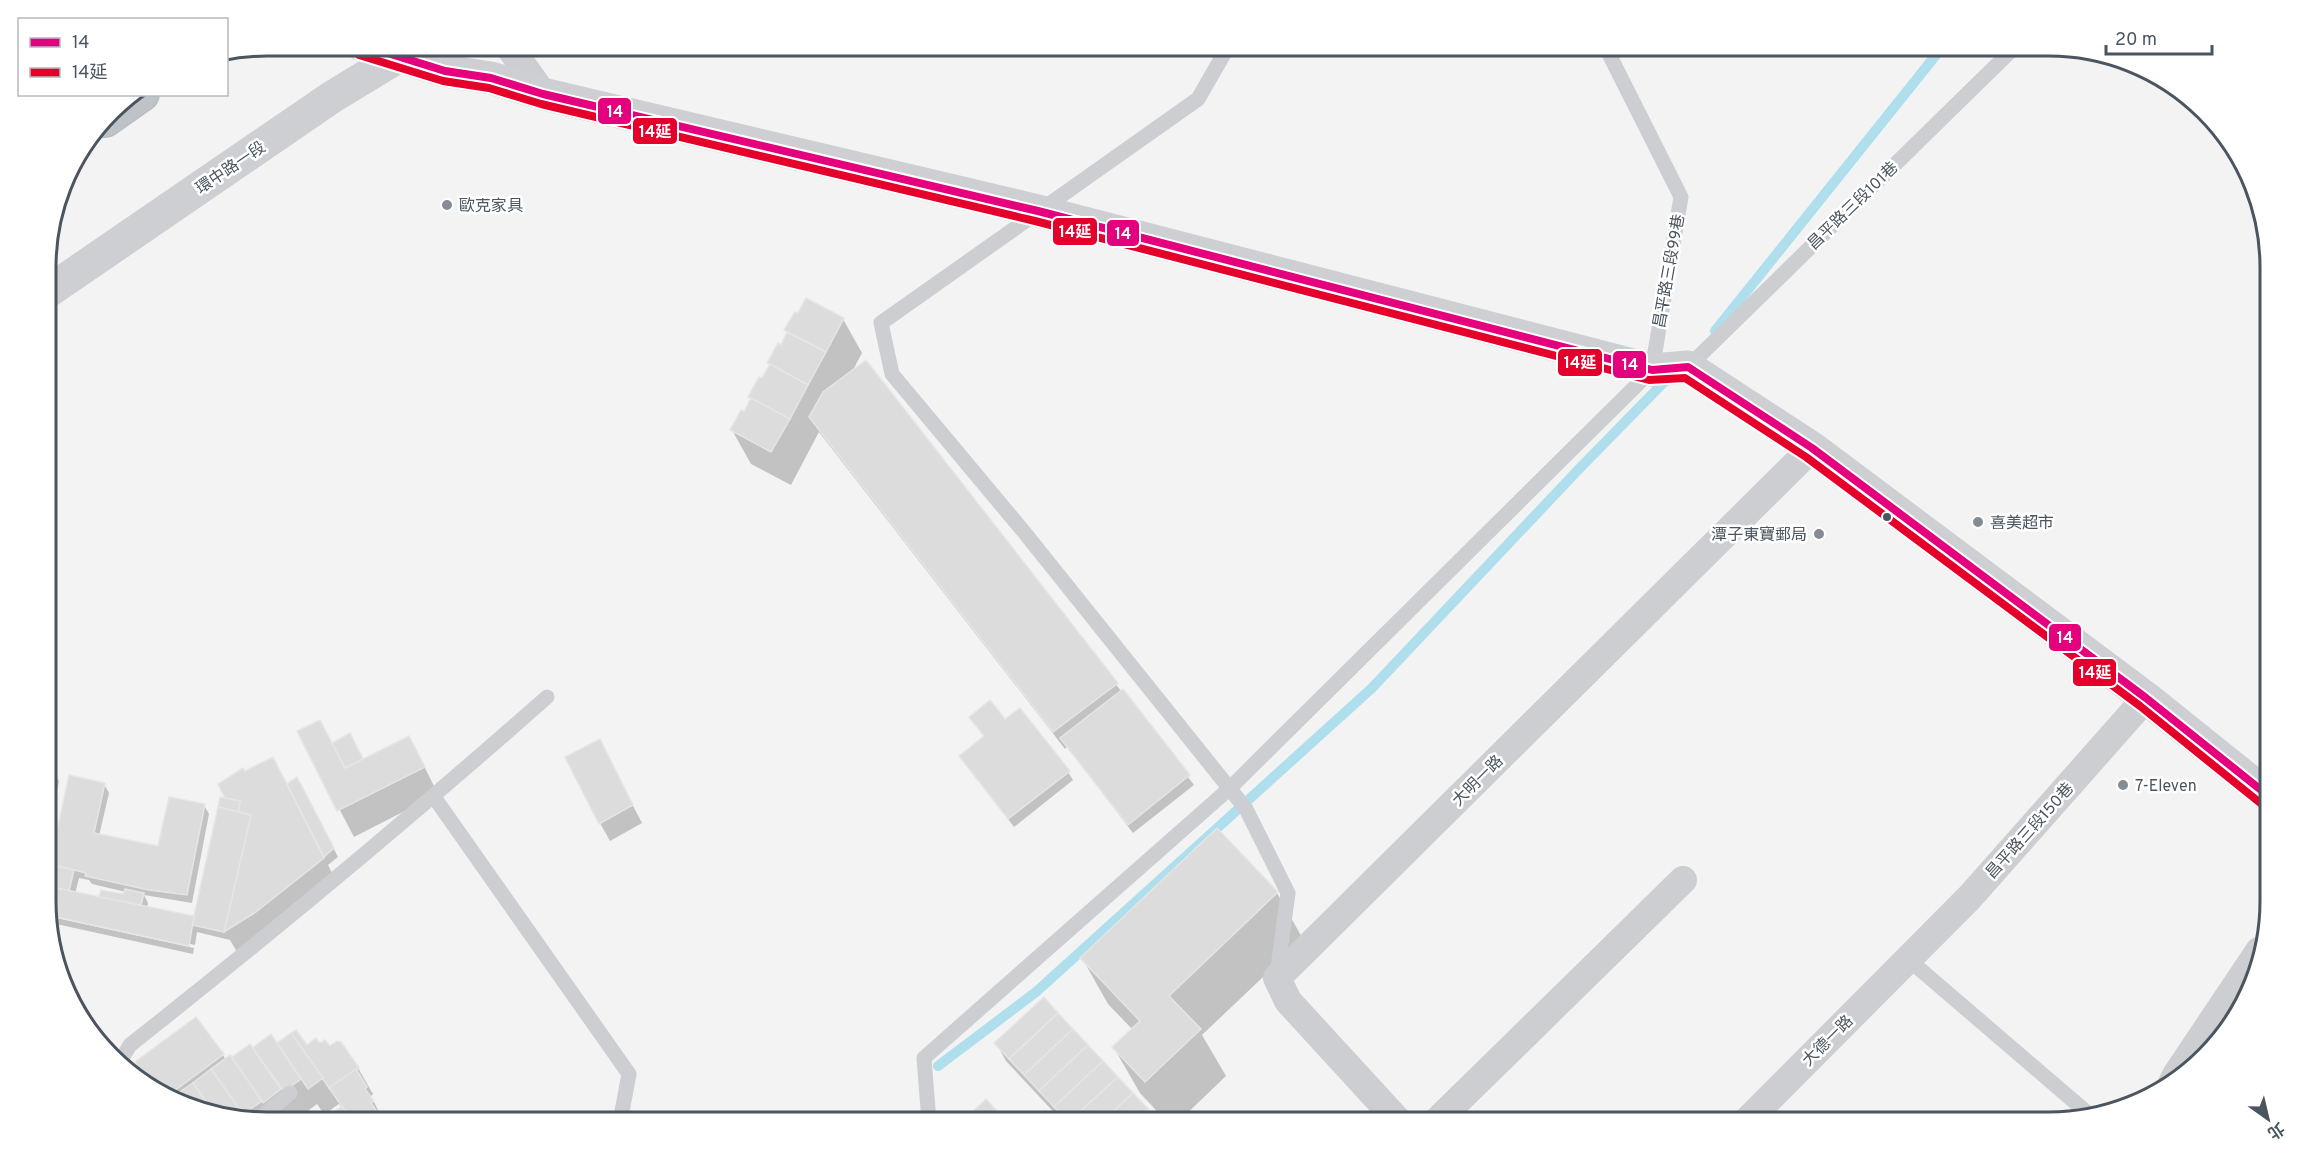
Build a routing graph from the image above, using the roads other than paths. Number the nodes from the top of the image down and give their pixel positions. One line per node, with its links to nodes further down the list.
1 (400, 56): 9 (street, 環中路一段)
2 (417, 56): 7 (street)
3 (516, 56): 7 (street)
4 (1223, 56): 8 (lane)
5 (1610, 56): 11 (lane, 昌平路三段99巷)
6 (2006, 56): 10 (lane, 昌平路三段101巷)
7 (543, 94): 8 (street)
8 (1038, 212): 11 (street); 15 (lane)
9 (56, 285)
10 (1688, 367): 11 (street); 12 (street)
11 (1652, 370): 15 (lane)
12 (1812, 448): 14 (street); 21 (street, 大明一路)
13 (547, 697): 17 (lane)
14 (2146, 698): 16 (street); 19 (street, 昌平路三段150巷)
15 (1230, 788): 21 (lane); 31 (lane)
16 (2260, 789)
17 (434, 797): 22 (lane); 30 (lane)
18 (1683, 880): 27 (street)
19 (1908, 959): 25 (lane); 28 (street, 大德一路)
20 (2250, 964): 23 (street)
21 (1277, 978): 26 (street)
22 (123, 1056)
23 (2184, 1063)
24 (290, 1093): 29 (lane)
25 (2083, 1109)
26 (1389, 1111)
27 (1447, 1111)
28 (1757, 1111)
29 (267, 1112)
30 (622, 1112)
31 (928, 1112)

